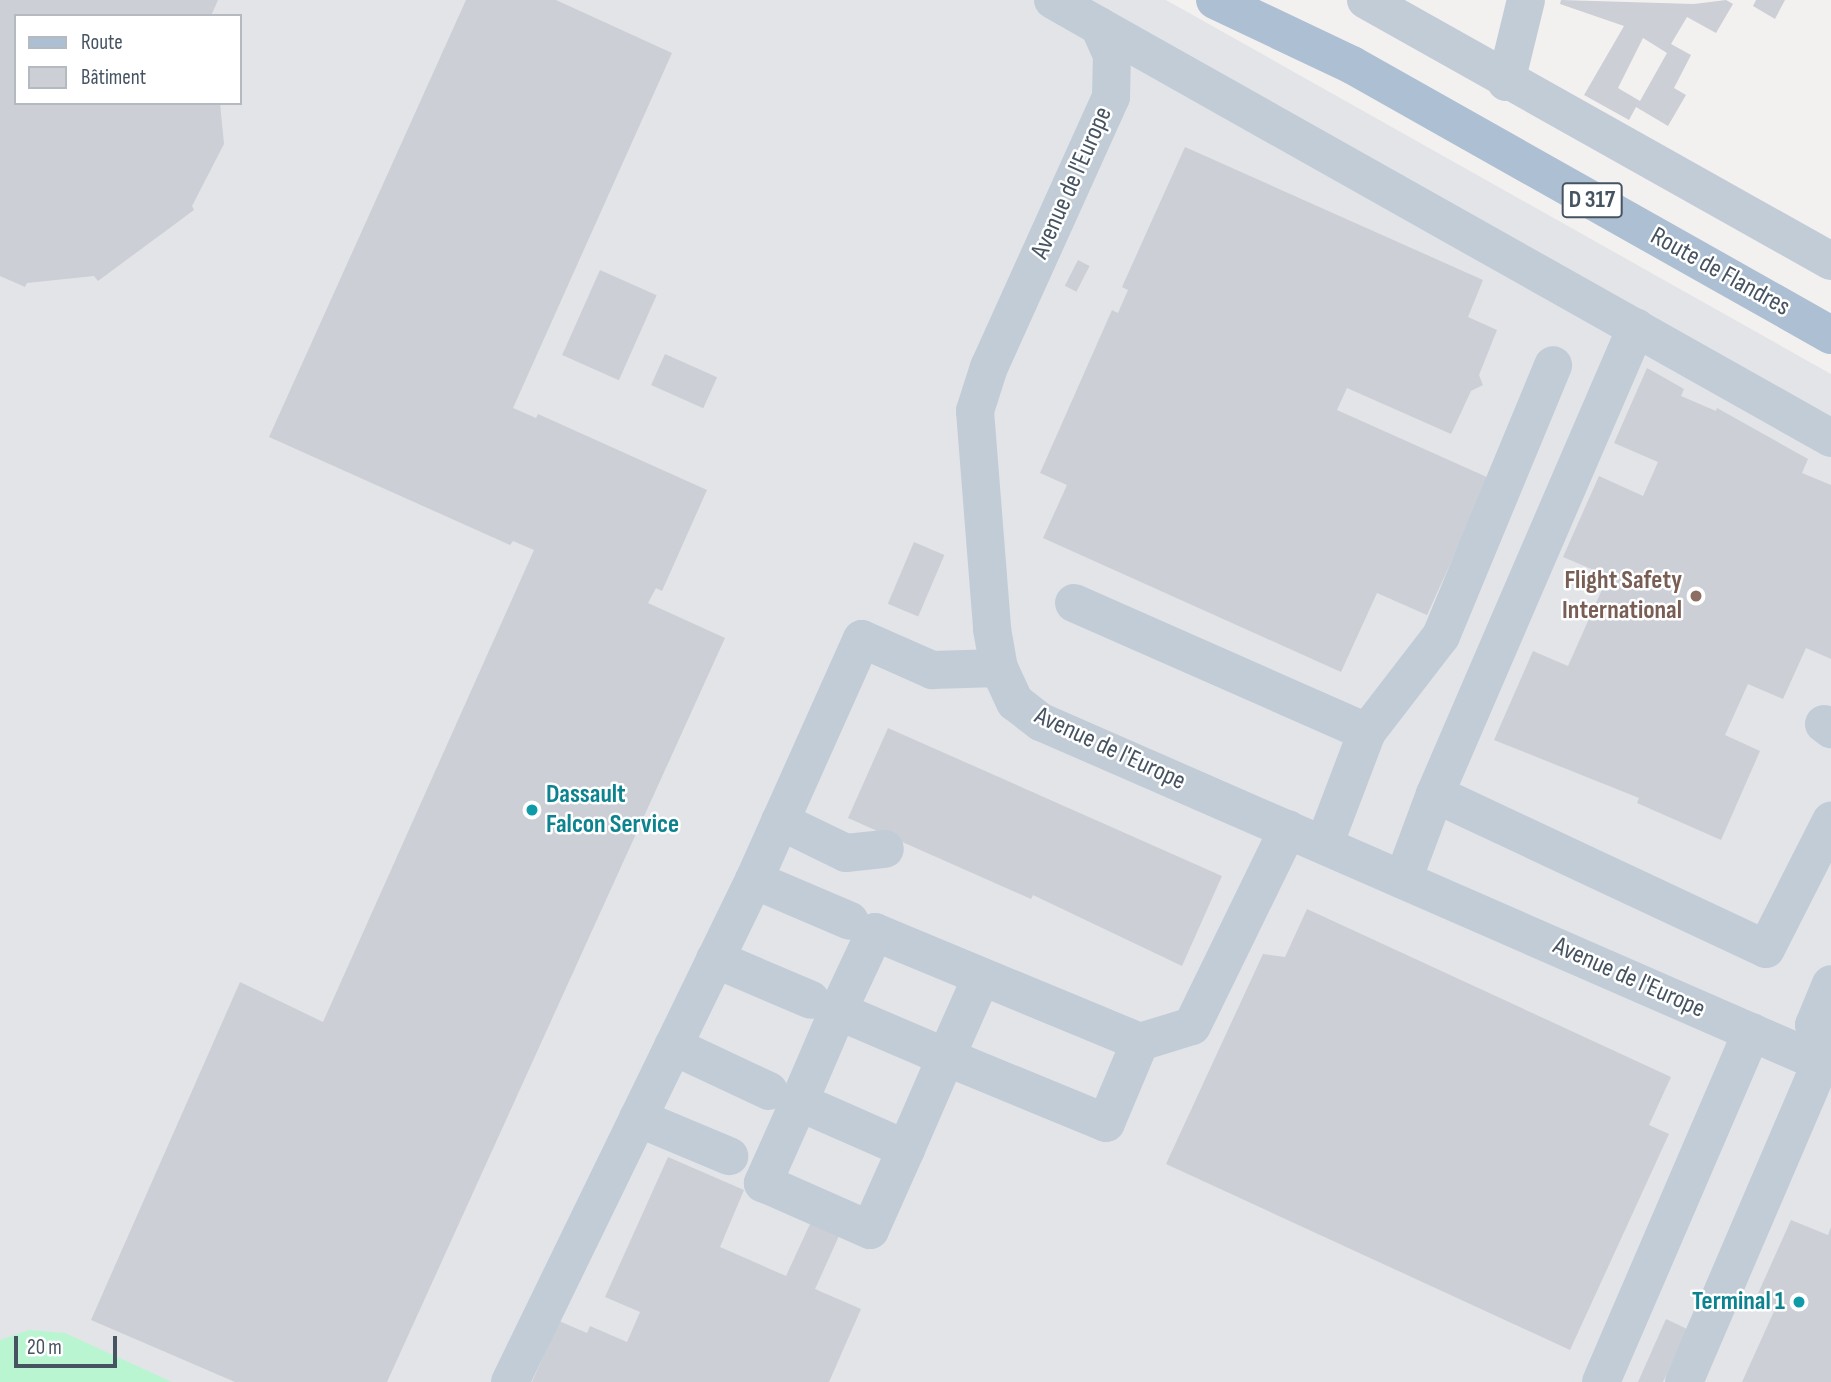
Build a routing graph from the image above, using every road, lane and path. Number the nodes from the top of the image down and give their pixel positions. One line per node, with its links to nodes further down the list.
1 (1053, 0): 6 (street)
2 (1215, 0): 7 (main road, Route de Flandres / D 317)
3 (1271, 0): 7 (main road, Route de Flandres / D 317)
4 (1366, 0): 8 (street)
5 (1526, 0): 8 (street)
6 (1099, 26): 10 (street); 15 (street, Avenue de l'Europe)
7 (1352, 65): 11 (main road, Route de Flandres / D 317)
8 (1506, 82): 9 (street)
9 (1831, 261)
10 (1636, 328): 13 (street); 17 (street)
11 (1831, 335)
12 (1553, 365): 16 (street)
13 (1831, 438)
14 (1074, 603): 16 (street)
15 (999, 668): 18 (street); 20 (street, Avenue de l'Europe)
16 (1367, 732): 21 (street)
17 (1436, 793): 19 (street); 24 (street)
18 (780, 821): 22 (street); 23 (street)
19 (1831, 821)
20 (1288, 830): 21 (street, Avenue de l'Europe); 31 (street)
21 (1324, 845): 24 (street, Avenue de l'Europe)
22 (885, 849)
23 (754, 880): 25 (street); 26 (street)
24 (1403, 880): 30 (street, Avenue de l'Europe)
25 (850, 922)
26 (715, 959): 29 (street); 32 (street)
27 (981, 978): 29 (street); 31 (street); 33 (street)
28 (1831, 984): 34 (street)
29 (825, 1006): 33 (street); 35 (street)
30 (1752, 1032): 34 (street, Avenue de l'Europe); 40 (street)
31 (1140, 1042): 33 (street)
32 (673, 1046): 35 (street); 36 (street)
33 (946, 1057): 37 (street)
34 (1826, 1065): 41 (street)
35 (784, 1097): 37 (street); 37 (street)
36 (638, 1118): 38 (street); 39 (street)
37 (906, 1149)
38 (729, 1157)
39 (510, 1382)
40 (1601, 1382)
41 (1684, 1382)

